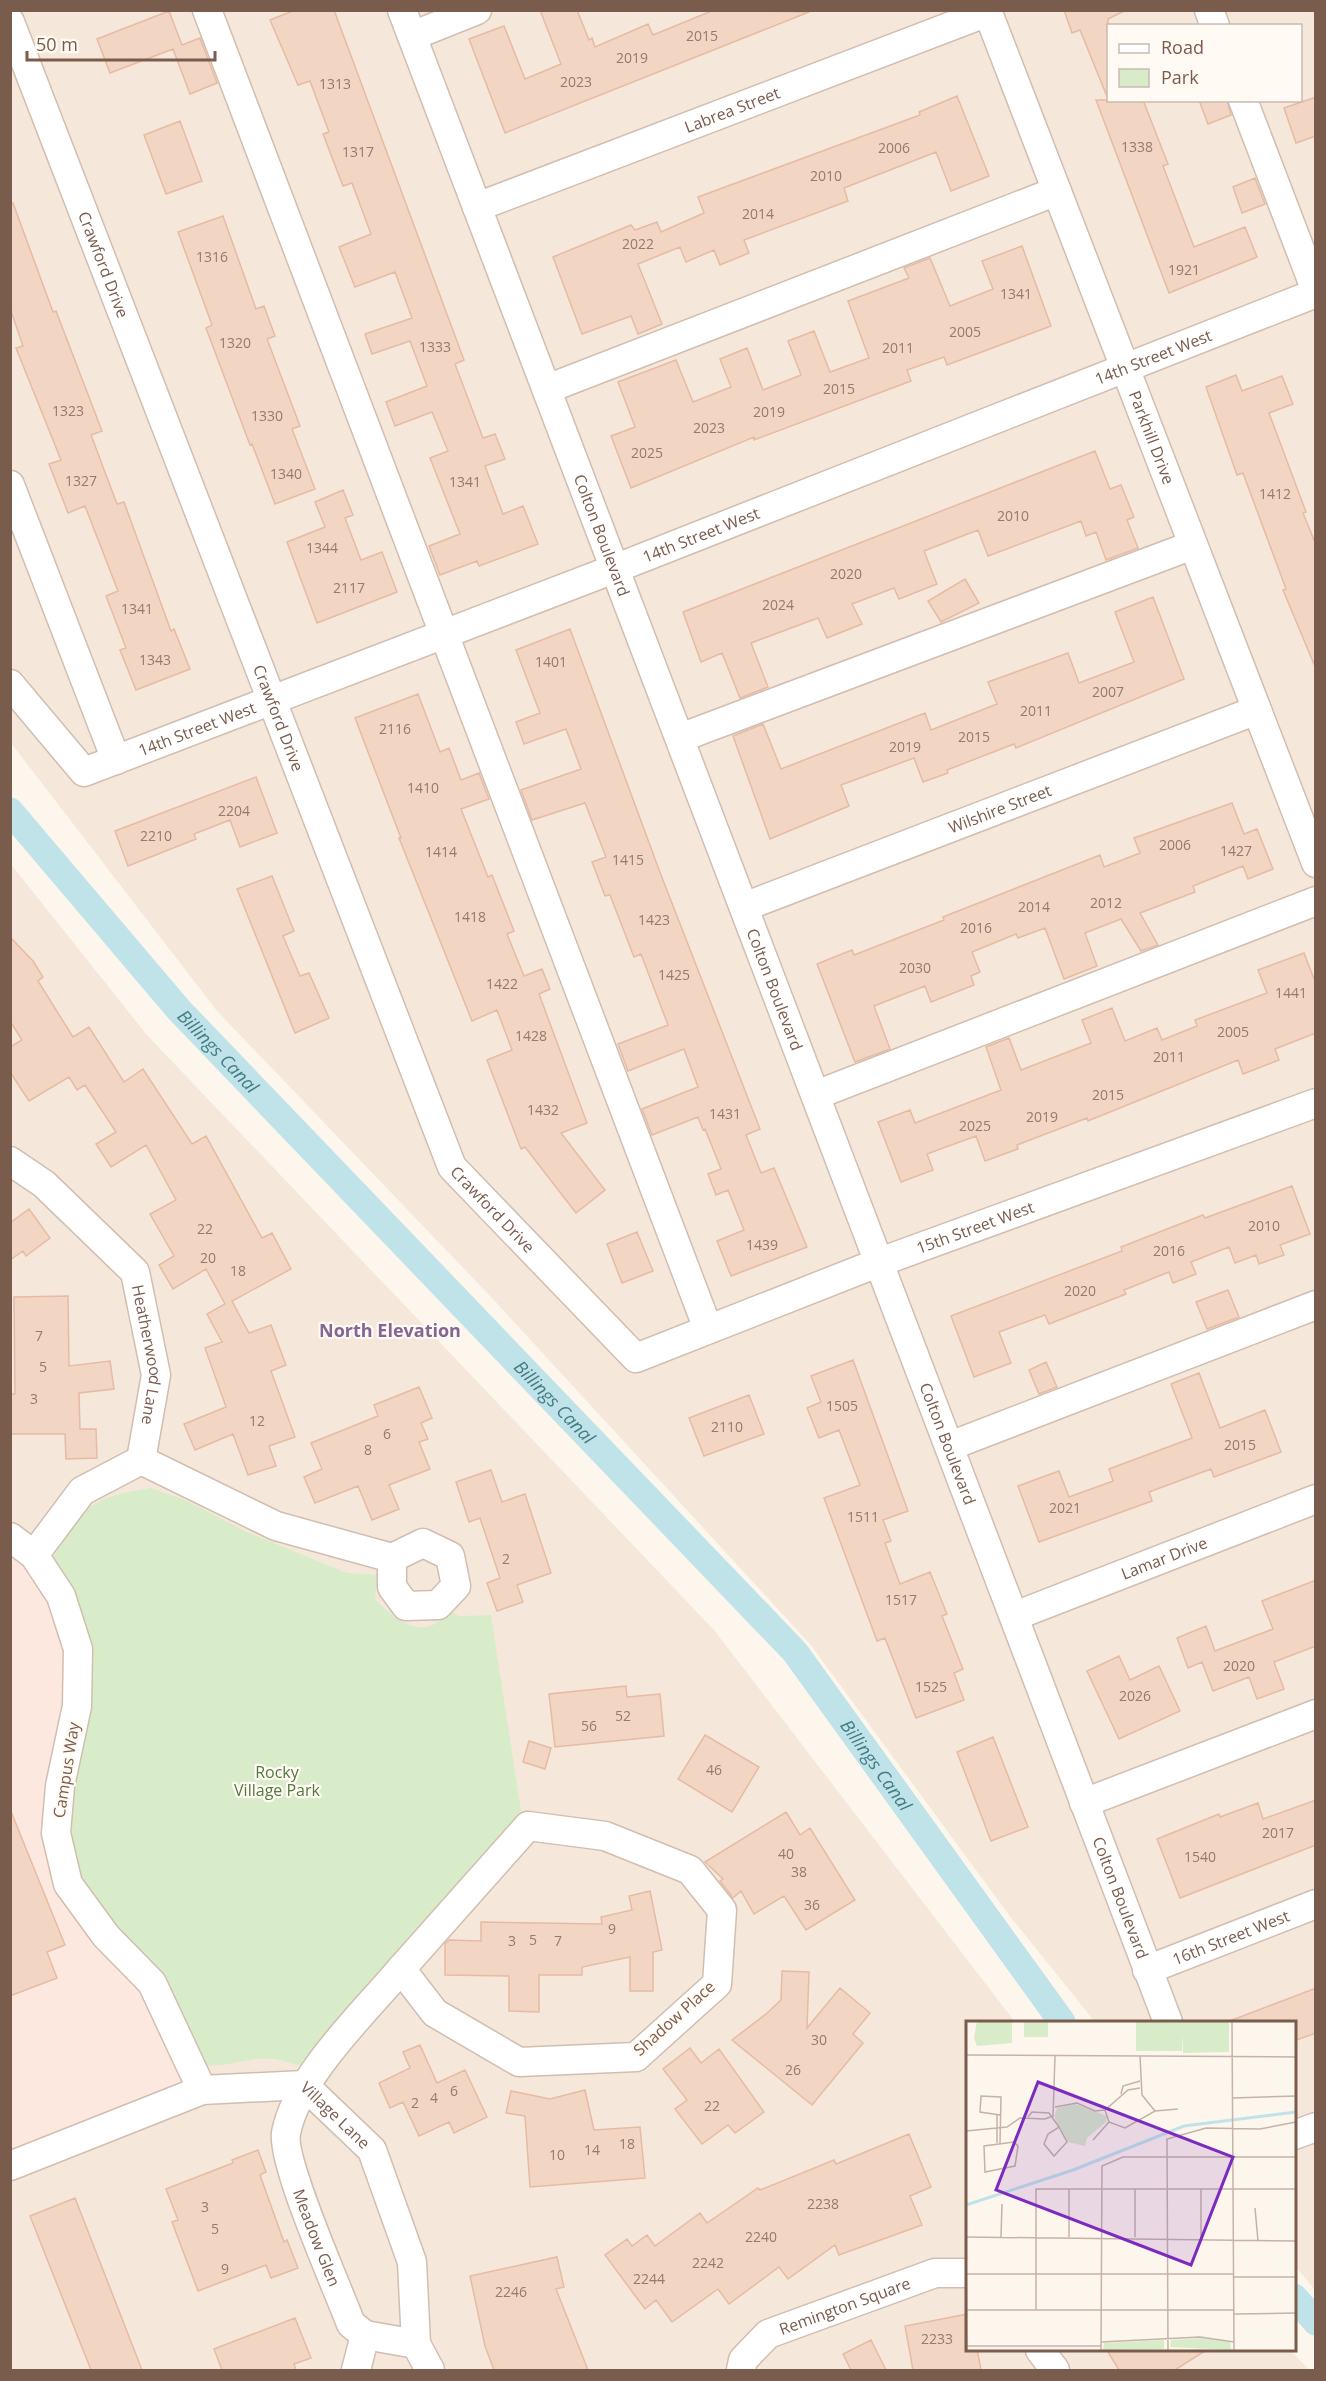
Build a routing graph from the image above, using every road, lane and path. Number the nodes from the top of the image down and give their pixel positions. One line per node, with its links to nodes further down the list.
1 (207, 10): 15 (street)
2 (477, 10): 5 (street)
3 (987, 11): 7 (street, Parkhill Drive); 8 (street, Labrea Street)
4 (10, 22): 17 (street, Crawford Drive)
5 (407, 23): 8 (street, Colton Boulevard)
6 (1245, 102): 9 (street)
7 (1057, 191): 10 (street, Parkhill Drive); 11 (street)
8 (477, 207): 11 (street, Colton Boulevard)
9 (1316, 292): 10 (street, 14th Street West)
10 (1124, 370): 13 (street, Parkhill Drive); 14 (street, 14th Street West)
11 (547, 389): 14 (street, Colton Boulevard)
12 (10, 485): 20 (street)
13 (1193, 546): 18 (street, Parkhill Drive); 19 (street)
14 (614, 569): 15 (street, 14th Street West); 19 (street, Colton Boulevard)
15 (443, 635): 17 (street, 14th Street West); 29 (street)
16 (10, 684): 20 (street, 14th Street West)
17 (272, 701): 20 (street, 14th Street West); 30 (street, Crawford Drive)
18 (1257, 710): 21 (street, Parkhill Drive); 23 (street, Wilshire Street)
19 (680, 738): 23 (street, Colton Boulevard)
20 (116, 760)
21 (1316, 863)
22 (1316, 902): 24 (street)
23 (744, 907): 24 (street, Colton Boulevard)
24 (816, 1095): 27 (street, Colton Boulevard)
25 (1316, 1103): 27 (street, 15th Street West)
26 (10, 1161): 32 (street, Heatherwood Lane)
27 (880, 1262): 29 (street, 15th Street West); 31 (street, Colton Boulevard)
28 (1316, 1305): 31 (street)
29 (708, 1329): 30 (street, 15th Street West)
30 (636, 1358)
31 (950, 1446): 37 (street, Colton Boulevard)
32 (141, 1460): 35 (street); 36 (street)
33 (1316, 1499): 37 (street, Lamar Drive)
34 (10, 1537): 35 (street, Campus Way)
35 (34, 1555): 45 (street, Campus Way)
36 (392, 1558)
37 (1015, 1616): 39 (street, Colton Boulevard)
38 (1316, 1714): 39 (street)
39 (1084, 1803): 42 (street, Colton Boulevard)
40 (1316, 1904): 42 (street, 16th Street West)
41 (401, 1969): 41 (street, Shadow Place); 44 (street, Shadow Place)
42 (1147, 1970): 43 (street, Colton Boulevard)
43 (1168, 2021)
44 (304, 2085): 45 (street, Village Lane); 50 (street, Meadow Glen); 51 (street, Village Lane)
45 (202, 2090): 48 (street, Village Lane)
46 (1316, 2127): 47 (street)
47 (1296, 2134)
48 (10, 2166)
49 (966, 2273): 55 (street, Remington Square)
50 (365, 2335): 51 (street); 53 (street)
51 (416, 2344): 54 (street, Village Lane)
52 (1041, 2351): 56 (street)
53 (356, 2370)
54 (430, 2370)
55 (741, 2370)
56 (1055, 2370)

